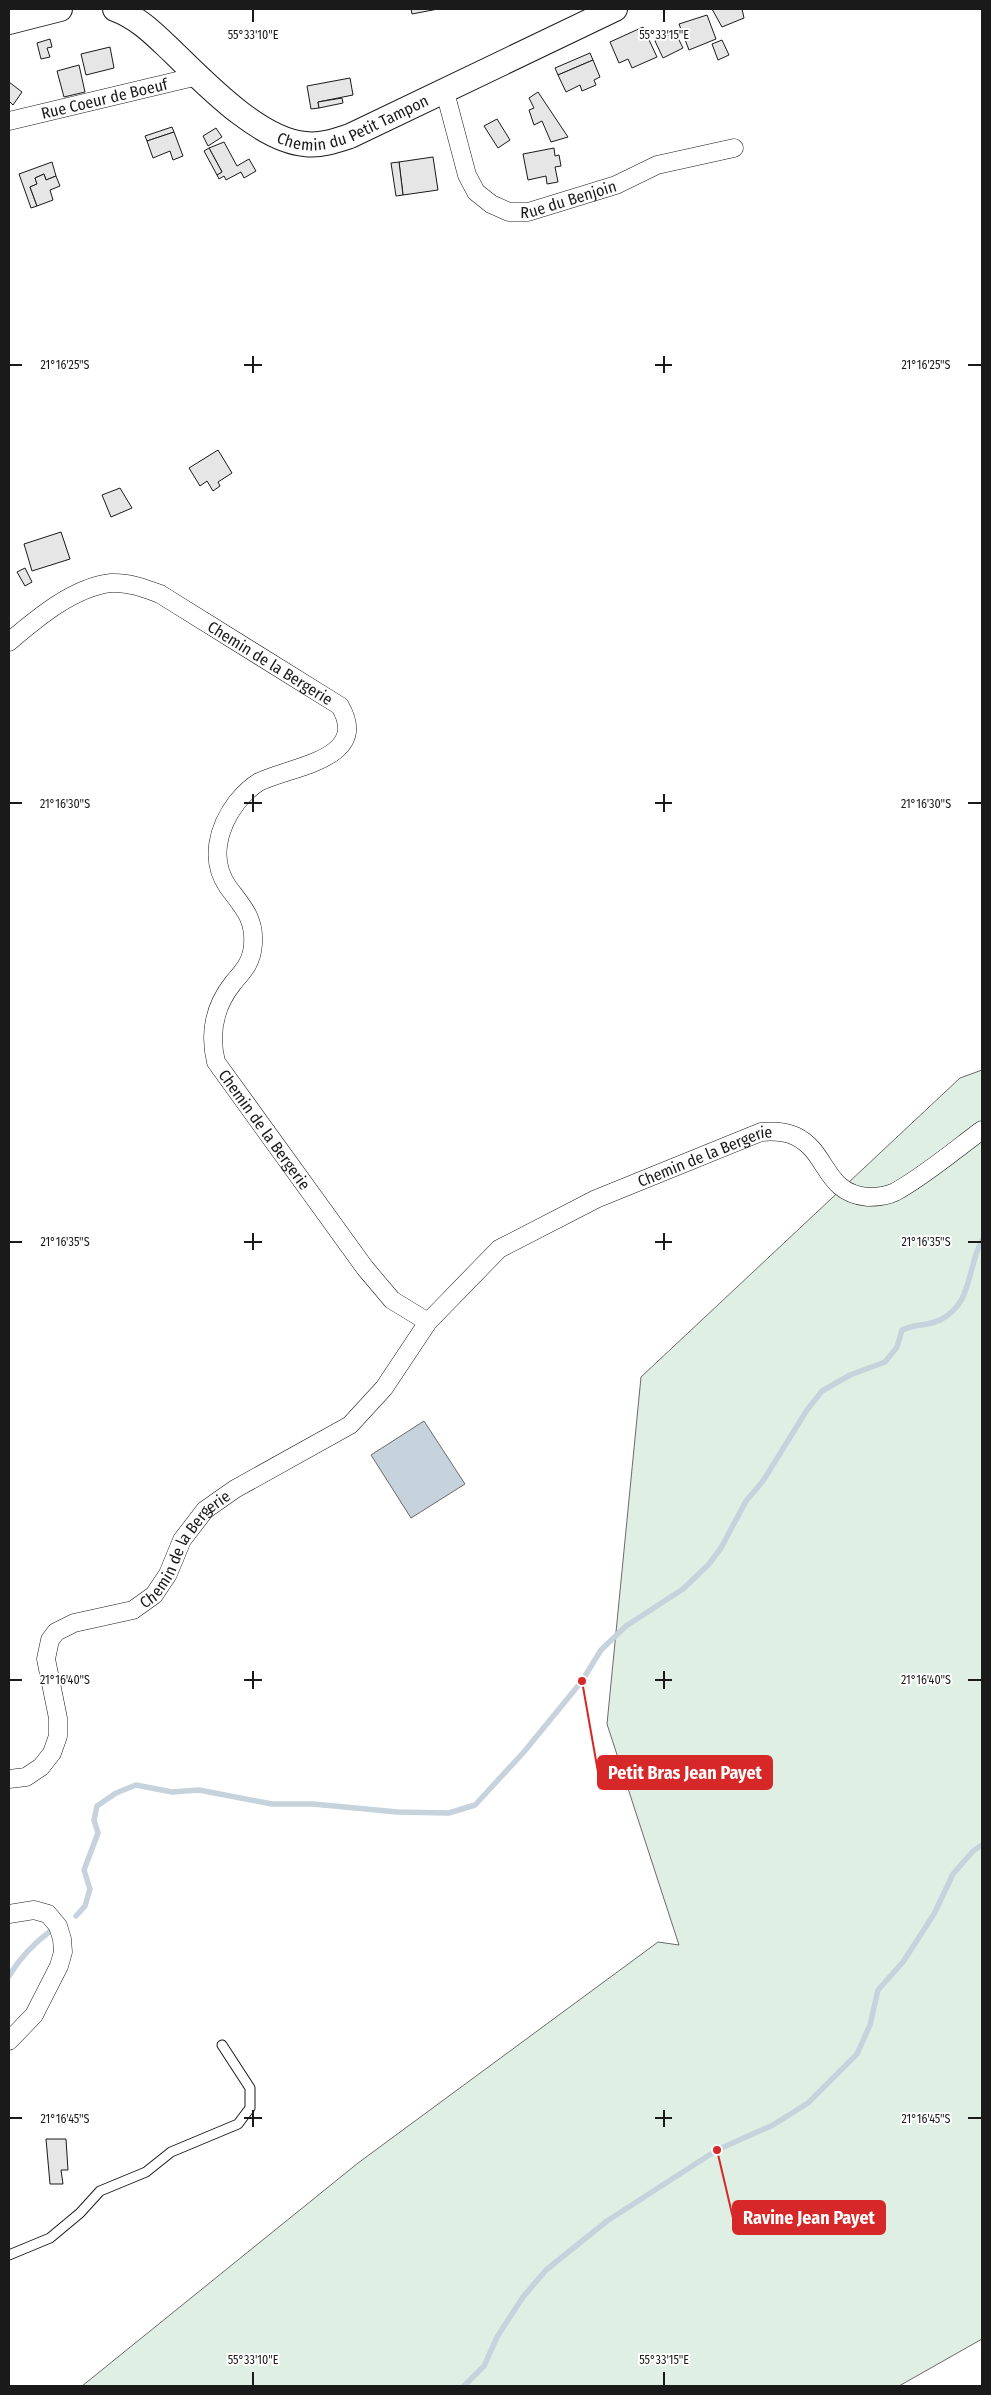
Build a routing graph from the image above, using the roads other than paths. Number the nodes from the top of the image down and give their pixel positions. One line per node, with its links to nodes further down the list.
1 (116, 9): 5 (street, Chemin du Petit Tampon)
2 (615, 9): 6 (street, Chemin du Petit Tampon)
3 (49, 10): 4 (street)
4 (9, 22)
5 (198, 76): 6 (street, Chemin du Petit Tampon); 7 (street, Rue Coeur de Boeuf)
6 (445, 92): 8 (street, Rue du Benjoin)
7 (9, 121)
8 (734, 148)
9 (9, 642): 11 (street, Chemin de la Bergerie)
10 (982, 1130): 11 (street, Chemin de la Bergerie)
11 (428, 1322): 12 (street, Chemin de la Bergerie)
12 (9, 1779)
13 (9, 1914): 14 (street)
14 (9, 2041)
15 (222, 2044): 16 (lane)
16 (9, 2255)

